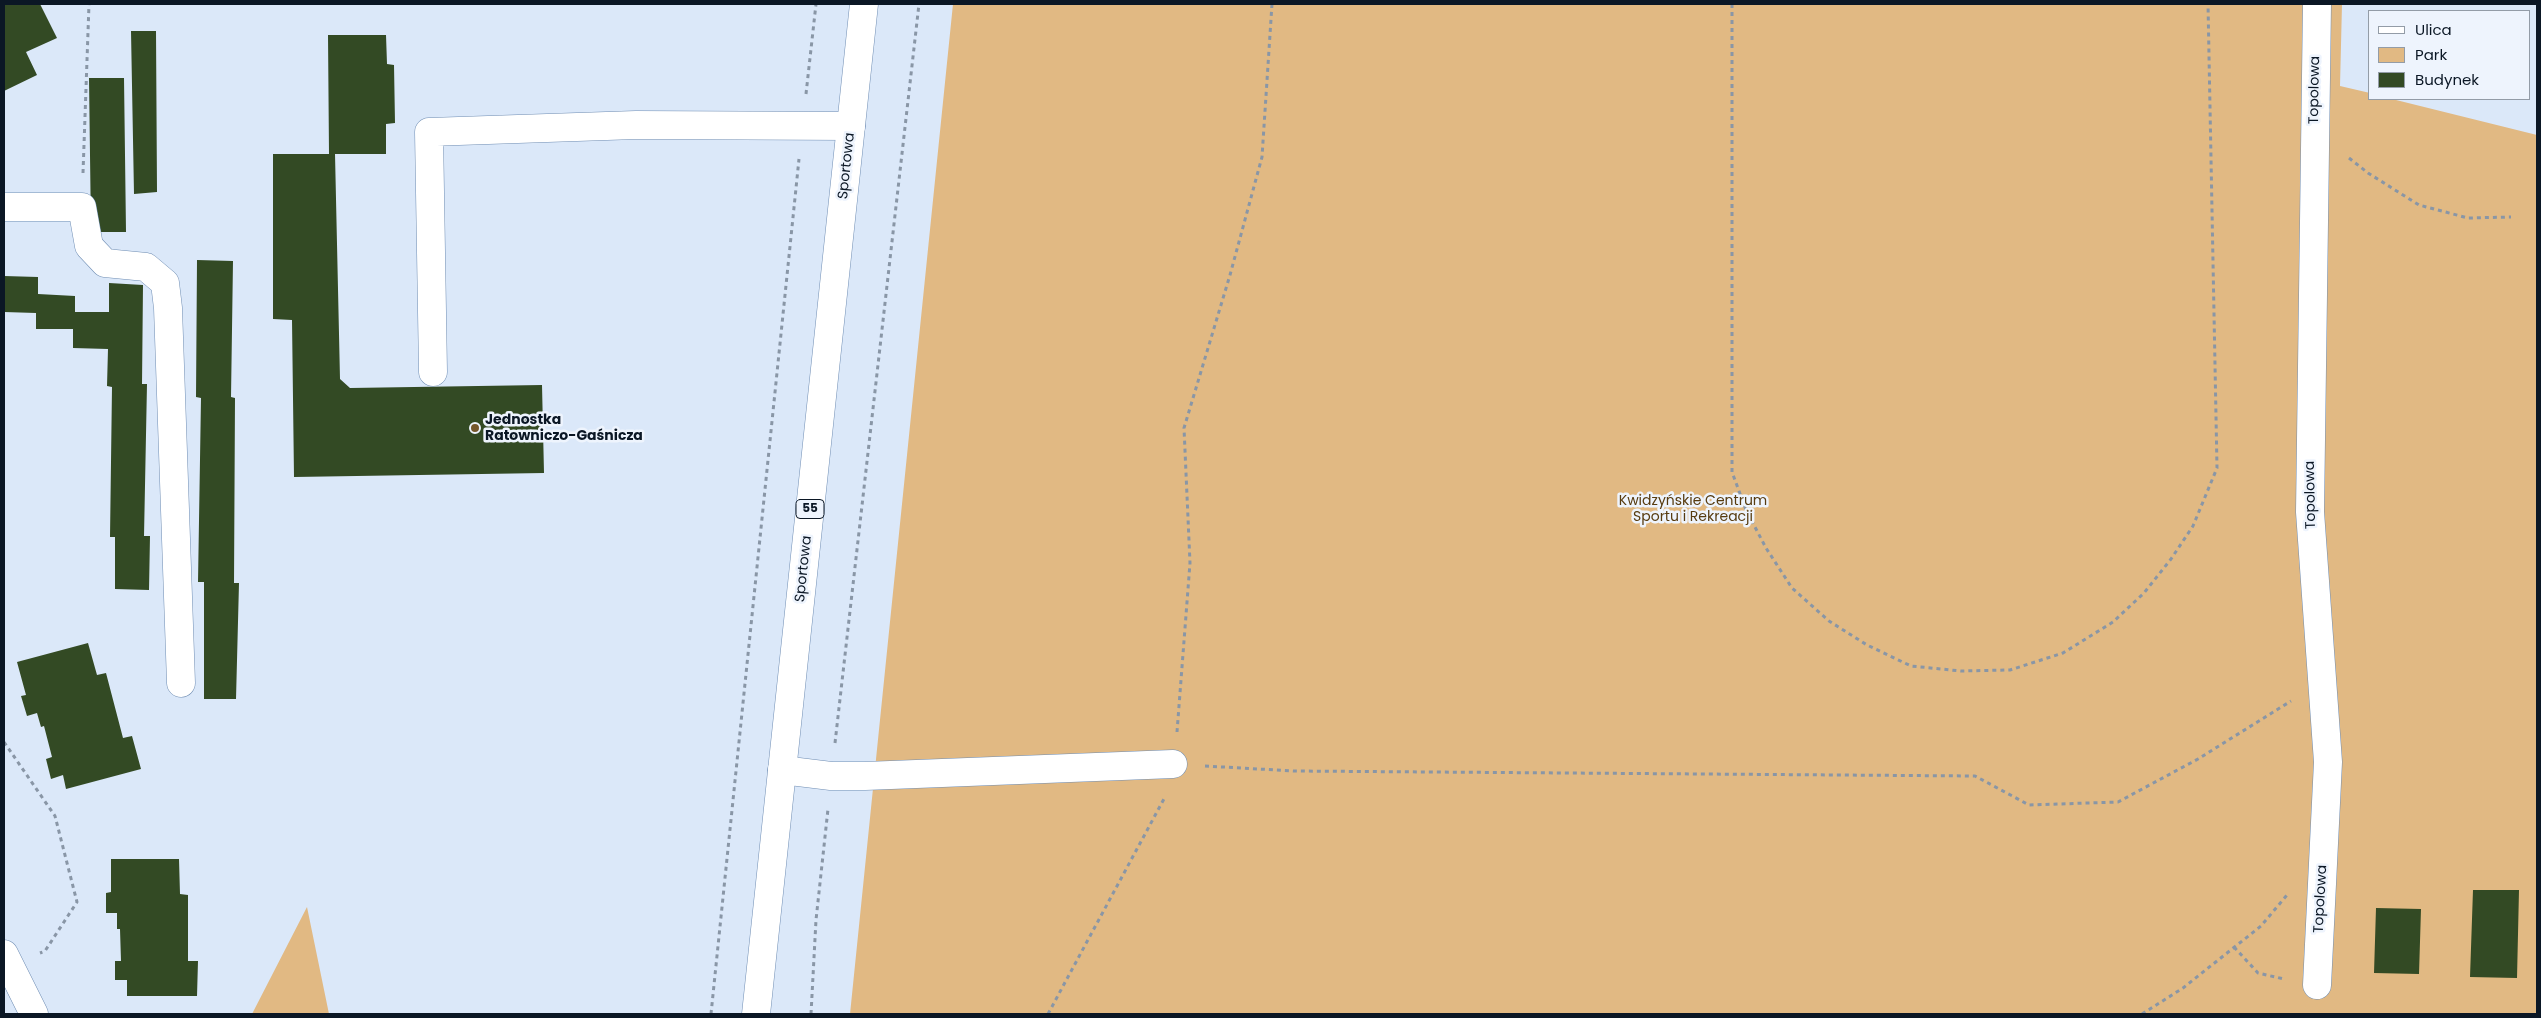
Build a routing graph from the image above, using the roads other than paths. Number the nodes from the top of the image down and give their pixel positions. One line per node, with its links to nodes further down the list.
1 (864, 4): 3 (street, Sportowa / 55)
2 (2317, 4): 10 (street, Topolowa)
3 (851, 126): 5 (street); 8 (street, Sportowa / 55)
4 (4, 207): 6 (street)
5 (433, 372)
6 (181, 683)
7 (1173, 764): 8 (street)
8 (782, 770): 12 (street, Sportowa / 55)
9 (7, 960): 11 (street)
10 (2317, 986)
11 (34, 1014)
12 (756, 1014)

